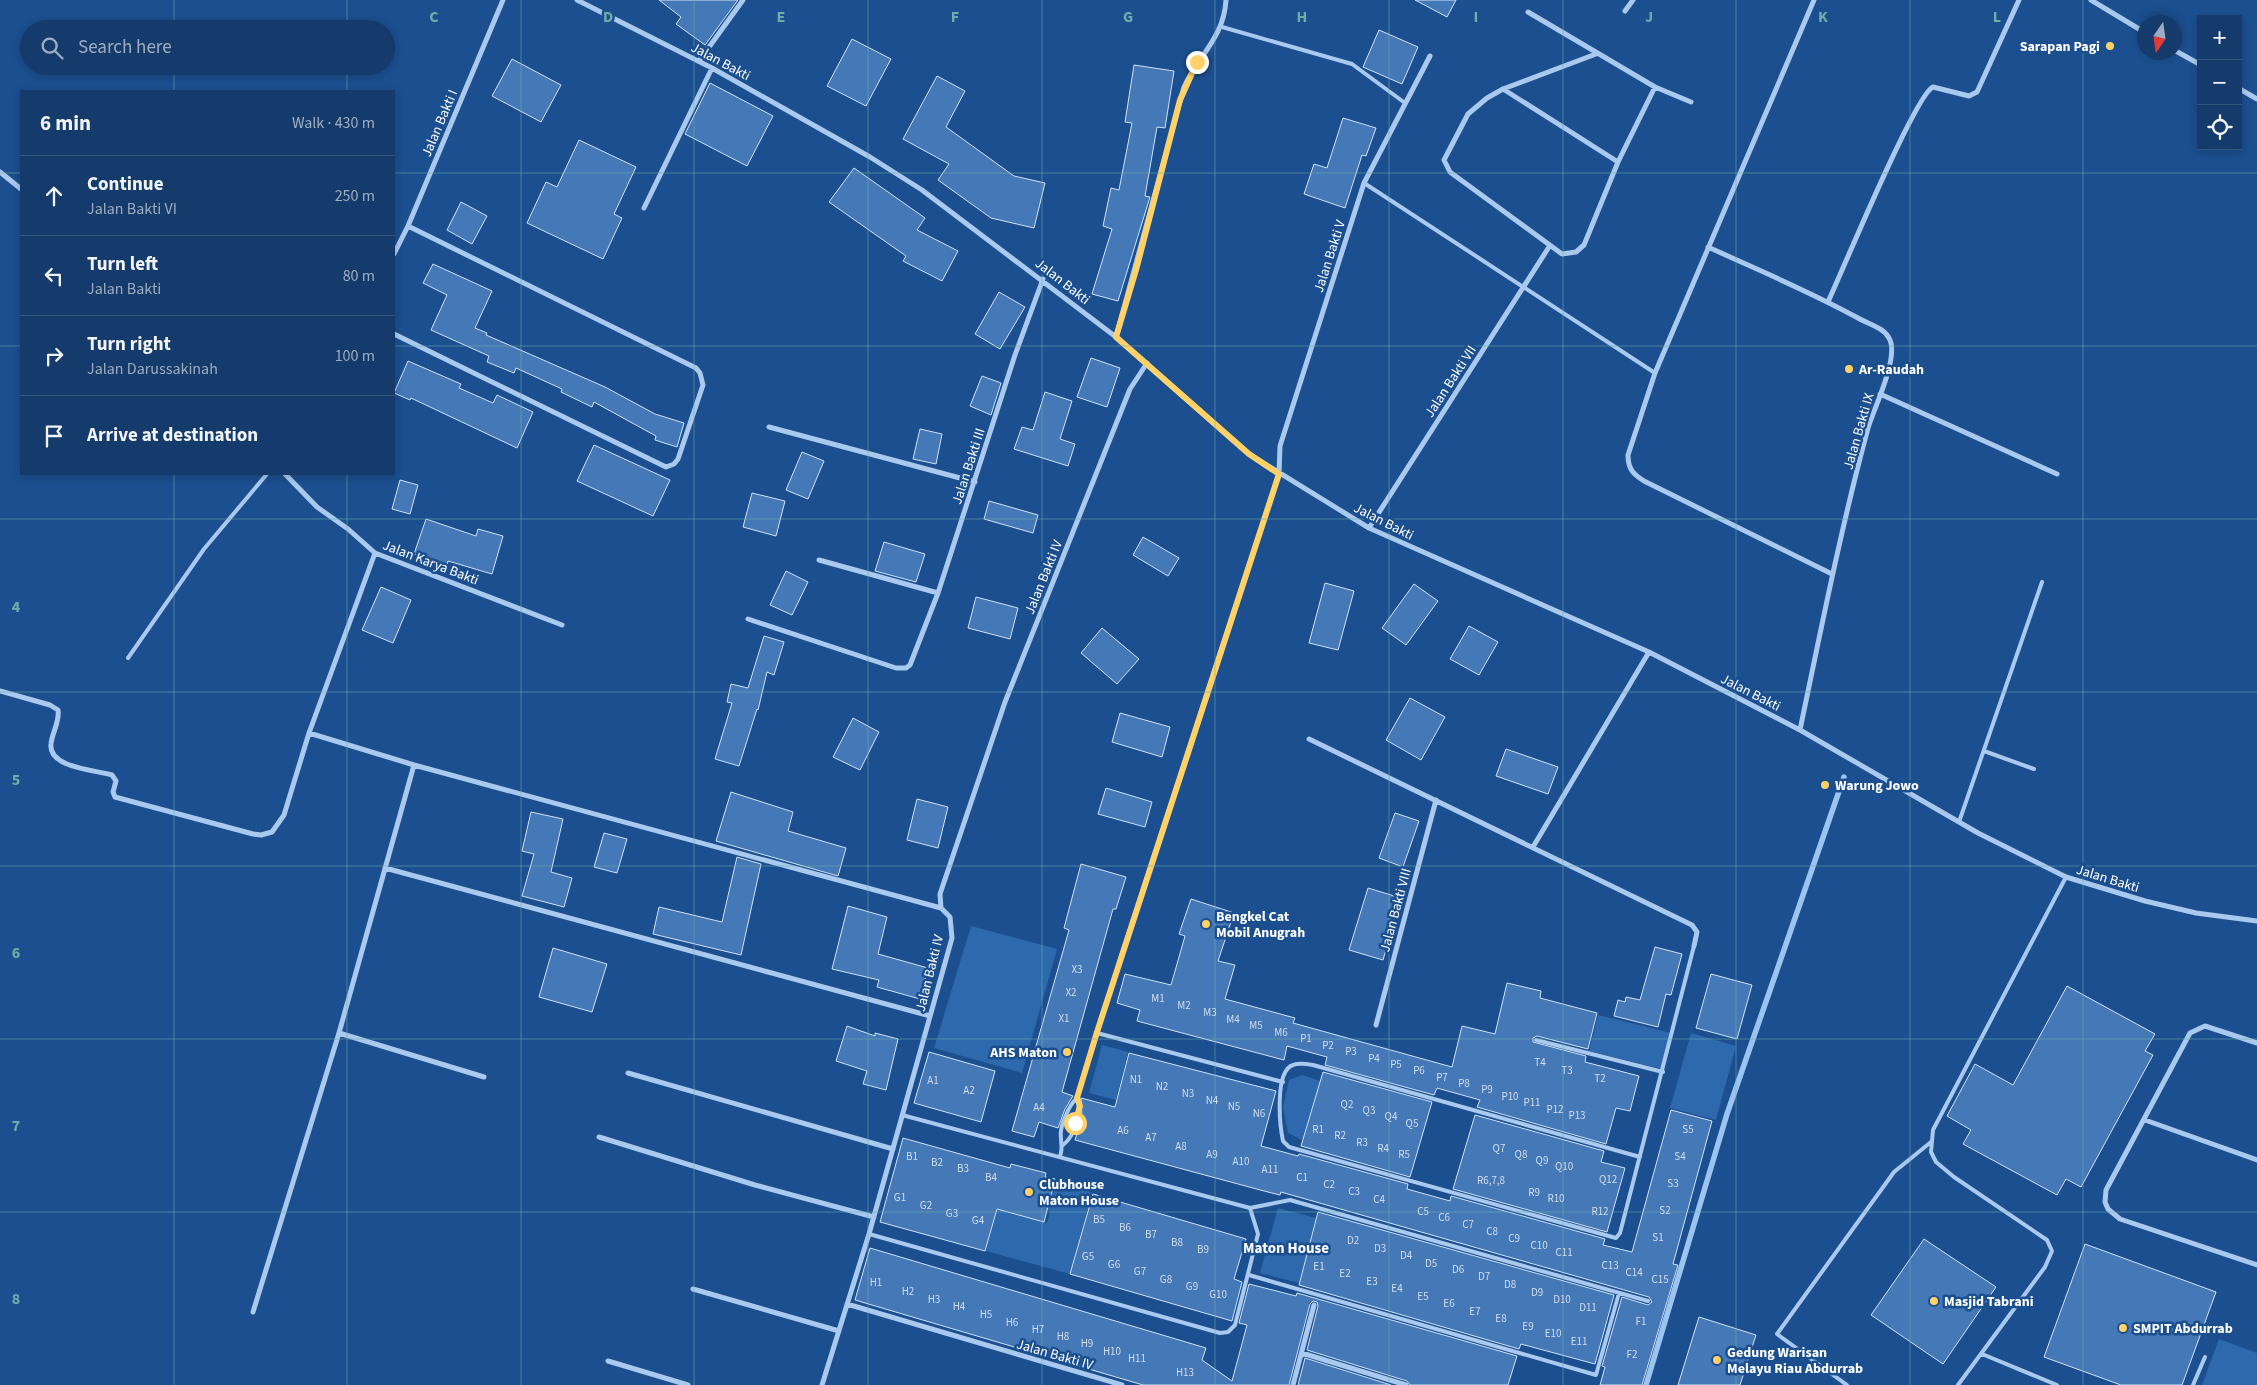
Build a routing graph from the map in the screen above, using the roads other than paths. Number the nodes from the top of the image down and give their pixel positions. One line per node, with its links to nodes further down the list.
1 (503, 0): 30 (street, Jalan Bakti I)
2 (577, 0): 16 (street, Jalan Bakti)
3 (743, 0): 16 (street)
4 (1226, 0): 11 (street)
5 (1633, 0): 9 (street)
6 (1814, 0): 32 (street)
7 (2020, 0): 36 (street)
8 (2091, 0): 12 (street)
9 (1625, 11)
10 (1528, 12): 13 (street)
11 (1222, 27): 24 (lane); 38 (street)
12 (2137, 28)
13 (1596, 54): 19 (street); 20 (street)
14 (2182, 54): 17 (street)
15 (1430, 56): 24 (street, Jalan Bakti V)
16 (699, 61): 18 (street, Jalan Bakti)
17 (2197, 63)
18 (712, 68): 29 (street); 34 (street, Jalan Bakti)
19 (1654, 86): 23 (street); 25 (street)
20 (1503, 89): 25 (street); 31 (street)
21 (2242, 90): 22 (street)
22 (2257, 99)
23 (1692, 102)
24 (1405, 103): 27 (street, Jalan Bakti V)
25 (1618, 162): 31 (street)
26 (0, 172): 28 (street)
27 (1364, 182): 35 (lane); 43 (street, Jalan Bakti V)
28 (20, 188)
29 (644, 208)
30 (408, 226): 33 (street, Jalan Bakti I); 37 (street)
31 (1549, 247): 35 (street, Jalan Bakti VII)
32 (1708, 247): 36 (street, Jalan Bakti IX); 40 (street)
33 (395, 252)
34 (1043, 279): 38 (street, Jalan Bakti); 47 (street, Jalan Bakti III)
35 (1524, 286): 40 (lane); 48 (street, Jalan Bakti VII)
36 (1828, 302): 41 (street, Jalan Bakti IX)
37 (395, 334)
38 (1116, 337): 39 (street, Jalan Bakti)
39 (1147, 363): 43 (street, Jalan Bakti); 70 (street, Jalan Bakti IV)
40 (1655, 373): 51 (street)
41 (1880, 394): 44 (street); 51 (street, Jalan Bakti IX)
42 (769, 427): 47 (street)
43 (1279, 474): 48 (street, Jalan Bakti); 73 (street, Jalan Bakti V)
44 (2057, 474)
45 (265, 475): 57 (lane)
46 (286, 475): 49 (street, Jalan Karya Bakti)
47 (975, 482): 53 (street, Jalan Bakti III)
48 (1369, 528): 56 (street, Jalan Bakti)
49 (375, 552): 55 (street, Jalan Karya Bakti); 60 (street)
50 (819, 560): 53 (street)
51 (1832, 574): 59 (street, Jalan Bakti IX)
52 (2042, 582): 62 (lane)
53 (938, 593): 54 (street, Jalan Bakti III)
54 (748, 619)
55 (562, 625)
56 (1649, 652): 59 (street, Jalan Bakti); 67 (street)
57 (128, 658)
58 (0, 691): 60 (street)
59 (1800, 730): 66 (street, Jalan Bakti)
60 (309, 733): 63 (street)
61 (1310, 739): 65 (street)
62 (1984, 751): 64 (lane); 66 (lane)
63 (414, 766): 68 (street); 70 (street)
64 (2034, 769)
65 (1436, 800): 67 (street); 75 (street, Jalan Bakti VIII)
66 (1959, 822): 69 (street, Jalan Bakti)
67 (1533, 847): 72 (street)
68 (385, 868): 74 (street); 77 (street)
69 (2066, 877): 71 (street, Jalan Bakti); 88 (lane)
70 (941, 908): 74 (street, Jalan Bakti IV)
71 (2257, 921)
72 (1694, 946): 80 (lane)
73 (1119, 964): 76 (lane)
74 (930, 1016): 85 (street, Jalan Bakti IV)
75 (1376, 1025)
76 (1097, 1032): 83 (lane); 84 (lane)
77 (338, 1033): 82 (street); 104 (street)
78 (1536, 1040): 80 (lane)
79 (2257, 1043): 86 (street)
80 (1663, 1072): 92 (lane)
81 (628, 1073): 90 (street)
82 (484, 1077)
83 (1283, 1082): 92 (lane); 92 (lane)
84 (1077, 1098): 89 (lane); 89 (lane)
85 (902, 1115): 90 (street, Jalan Bakti IV); 91 (lane)
86 (2145, 1120): 93 (street); 97 (street)
87 (599, 1137): 95 (street)
88 (1931, 1142): 107 (lane); 115 (lane)
89 (1063, 1145): 91 (lane)
90 (893, 1149): 95 (street, Jalan Bakti IV)
91 (1060, 1157): 94 (lane)
92 (1640, 1157)
93 (2257, 1160)
94 (1250, 1208): 98 (lane); 100 (lane)
95 (874, 1217): 96 (street, Jalan Bakti IV)
96 (869, 1234): 98 (lane); 102 (street, Jalan Bakti IV)
97 (2257, 1265)
98 (1249, 1275): 100 (lane)
99 (692, 1289): 105 (street)
100 (1619, 1293): 101 (lane)
101 (1648, 1301)
102 (847, 1304): 105 (street); 112 (street, Jalan Bakti IV)
103 (1314, 1305): 106 (street)
104 (253, 1312)
105 (839, 1332): 111 (street)
106 (1302, 1353): 113 (street); 114 (street)
107 (1982, 1354): 116 (lane); 117 (lane)
108 (2205, 1357): 118 (lane)
109 (608, 1361): 110 (street)
110 (688, 1385)
111 (822, 1385)
112 (1122, 1385)
113 (1293, 1385)
114 (1406, 1385)
115 (1847, 1385)
116 (1958, 1385)
117 (2057, 1385)
118 (2193, 1385)

